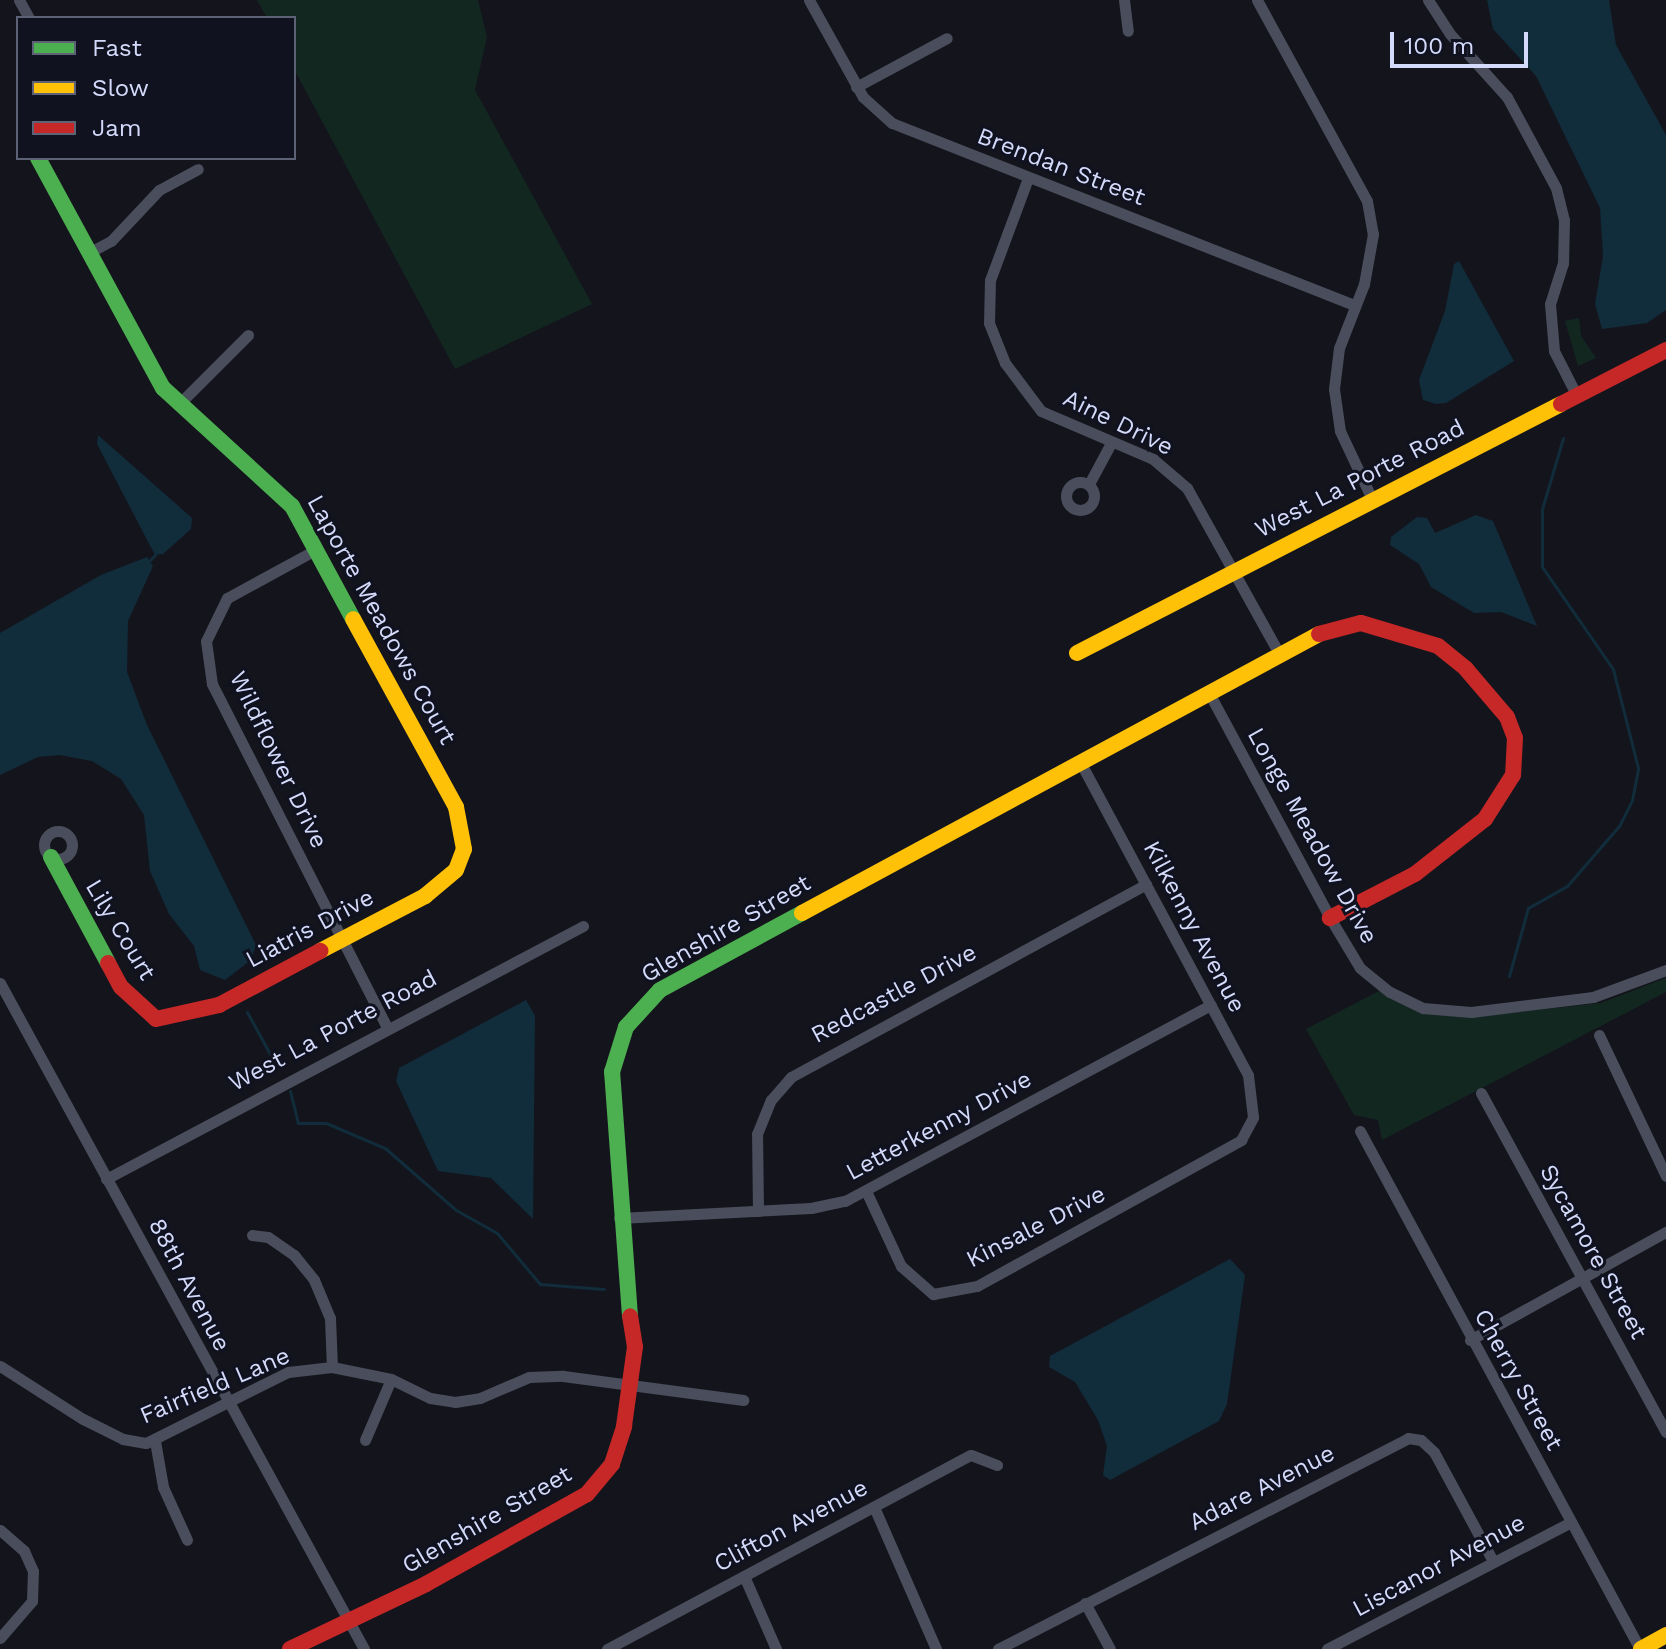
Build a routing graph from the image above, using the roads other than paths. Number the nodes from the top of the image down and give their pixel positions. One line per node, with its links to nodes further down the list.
1 (809, 0): 7 (street, Brendan Street)
2 (1124, 0): 5 (street)
3 (1257, 0): 12 (street)
4 (1428, 0): 15 (street)
5 (1128, 31)
6 (947, 38): 7 (street)
7 (856, 87): 10 (street, Brendan Street)
8 (39, 160): 11 (street, Laporte Meadows Court)
9 (198, 169): 11 (street)
10 (1028, 178): 12 (street, Brendan Street); 17 (street, Aine Drive)
11 (90, 252): 16 (street, Laporte Meadows Court)
12 (1355, 305): 19 (street)
13 (248, 335): 16 (street)
14 (1666, 350): 15 (street, West La Porte Road)
15 (1577, 396): 19 (street, West La Porte Road)
16 (178, 405): 20 (street, Laporte Meadows Court)
17 (1111, 443): 18 (street); 21 (street, Aine Drive)
18 (1089, 484)
19 (1372, 499): 21 (street, West La Porte Road)
20 (317, 549): 26 (street, Laporte Meadows Court); 31 (street, Wildflower Drive)
21 (1234, 571): 22 (street, West La Porte Road); 23 (street, Aine Drive)
22 (1077, 653)
23 (1280, 655): 24 (street, Glenshire Street); 29 (street, Glenshire Street)
24 (1209, 693): 25 (street, Glenshire Street); 29 (street, Longe Meadow Drive)
25 (1080, 762): 28 (street, Kilkenny Avenue); 45 (street, Glenshire Street)
26 (464, 849): 31 (street, Liatris Drive)
27 (51, 857): 35 (street, Lily Court)
28 (1146, 884): 34 (street, Kilkenny Avenue); 44 (street, Redcastle Drive)
29 (1330, 918): 32 (street, Longe Meadow Drive)
30 (583, 926): 36 (street, West La Porte Road)
31 (341, 940): 35 (street, Liatris Drive); 36 (street, Wildflower Drive)
32 (1666, 970)
33 (0, 983): 42 (street, 88th Avenue)
34 (1211, 1005): 39 (street, Kilkenny Avenue); 43 (street, Letterkenny Drive)
35 (156, 1019)
36 (388, 1029): 42 (street, West La Porte Road)
37 (1599, 1035): 41 (street)
38 (1481, 1093): 48 (street, Sycamore Street)
39 (1253, 1117): 43 (street, Kinsale Drive)
40 (1360, 1131): 49 (street, Cherry Street)
41 (1666, 1176)
42 (106, 1179): 55 (street, 88th Avenue)
43 (866, 1191): 44 (street, Letterkenny Drive)
44 (758, 1211): 45 (street, Letterkenny Drive)
45 (619, 1218): 53 (street, Glenshire Street)
46 (1666, 1232): 48 (street)
47 (252, 1235): 51 (street)
48 (1581, 1277): 49 (street); 56 (street, Sycamore Street)
49 (1470, 1340): 61 (street, Cherry Street)
50 (0, 1366): 58 (street, Fairfield Lane)
51 (332, 1367): 52 (street, Fairfield Lane); 55 (street, Fairfield Lane)
52 (391, 1379): 53 (street, Fairfield Lane); 57 (street)
53 (632, 1385): 54 (street, Fairfield Lane); 67 (street, Glenshire Street)
54 (743, 1400)
55 (228, 1405): 58 (street, Fairfield Lane); 67 (street, 88th Avenue)
56 (1666, 1432)
57 (365, 1440)
58 (155, 1441): 63 (street)
59 (997, 1465): 60 (street, Clifton Avenue)
60 (874, 1507): 65 (street, Clifton Avenue); 74 (street)
61 (1571, 1522): 64 (street, Liscanor Avenue); 78 (street, Cherry Street)
62 (0, 1530): 69 (street)
63 (187, 1540)
64 (1493, 1561): 66 (street, Adare Avenue); 77 (street, Liscanor Avenue)
65 (744, 1576): 70 (street, Clifton Avenue); 73 (street)
66 (1085, 1603): 75 (street, Adare Avenue); 76 (street)
67 (348, 1620): 71 (street, Glenshire Street); 72 (street, 88th Avenue)
68 (1666, 1635): 78 (street)
69 (0, 1638)
70 (615, 1647)
71 (290, 1649)
72 (364, 1649)
73 (776, 1649)
74 (936, 1649)
75 (998, 1649)
76 (1110, 1649)
77 (1327, 1649)
78 (1641, 1649)

